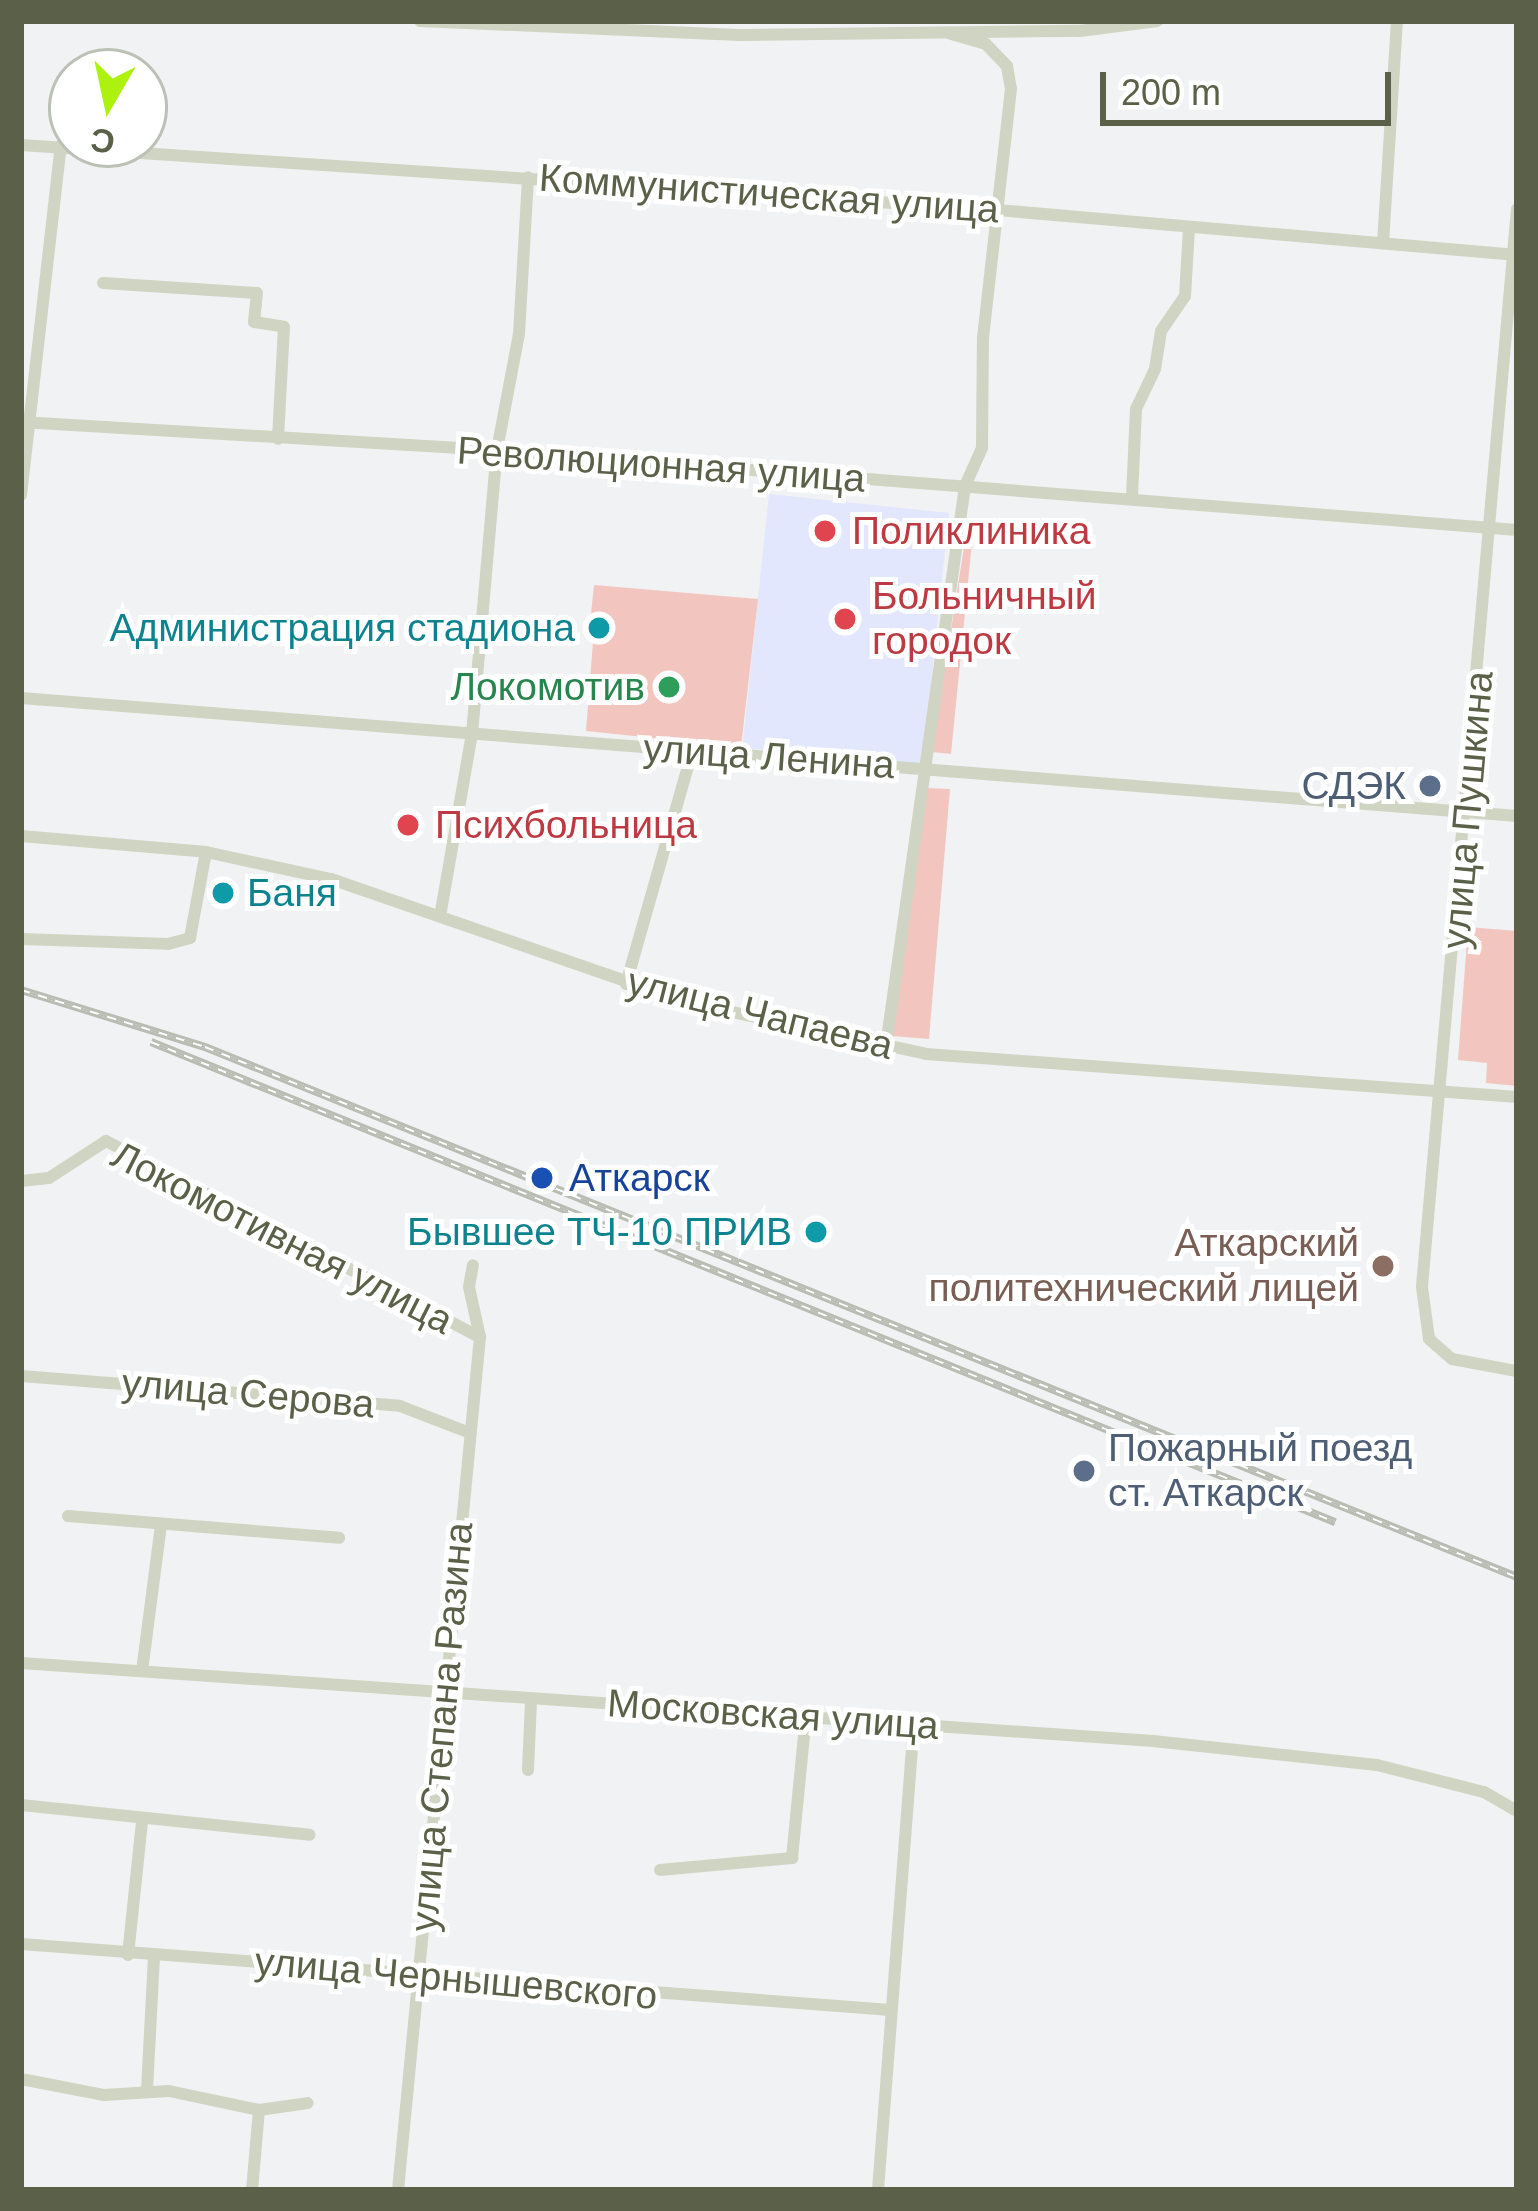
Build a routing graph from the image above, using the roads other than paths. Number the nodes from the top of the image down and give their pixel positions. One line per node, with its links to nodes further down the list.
1 (420, 21): 4 (street)
2 (1157, 21): 4 (street)
3 (1397, 21): 11 (street)
4 (950, 34): 9 (street)
5 (168, 153): 7 (street, Коммунистическая улица)
6 (58, 168): 14 (street)
7 (528, 177): 9 (street, Коммунистическая улица); 16 (street)
8 (1517, 208): 12 (street, улица Пушкина)
9 (997, 210): 10 (street, Коммунистическая улица); 17 (street)
10 (1190, 229): 11 (street, Коммунистическая улица); 19 (street)
11 (1383, 243): 12 (street, Коммунистическая улица)
12 (1516, 255): 20 (street, улица Пушкина)
13 (103, 284): 15 (street)
14 (24, 422): 15 (street, Революционная улица); 18 (street)
15 (278, 439): 16 (street, Революционная улица)
16 (497, 450): 17 (street, Революционная улица); 23 (street)
17 (965, 486): 19 (street, Революционная улица); 25 (street)
18 (21, 495)
19 (1132, 497): 20 (street, Революционная улица)
20 (1494, 528): 21 (street, Революционная улица); 26 (street, улица Пушкина)
21 (1517, 530)
22 (21, 698): 23 (street, улица Ленина)
23 (472, 734): 24 (street, улица Ленина); 30 (street)
24 (692, 753): 25 (street, улица Ленина); 32 (street)
25 (920, 768): 26 (street, улица Ленина); 33 (street)
26 (1468, 812): 27 (street, улица Ленина); 34 (street, улица Пушкина)
27 (1517, 816)
28 (21, 836): 29 (street, улица Чапаева)
29 (206, 852): 30 (street, улица Чапаева); 31 (street)
30 (441, 911): 32 (street, улица Чапаева)
31 (21, 939)
32 (626, 984): 33 (street, улица Чапаева)
33 (886, 1046): 34 (street, улица Чапаева)
34 (1442, 1091): 35 (street, улица Чапаева); 39 (street, улица Пушкина)
35 (1517, 1097)
36 (21, 1180): 38 (street, Локомотивная улица)
37 (473, 1265): 38 (street, улица Степана Разина)
38 (480, 1337): 41 (street, улица Степана Разина)
39 (1517, 1371)
40 (21, 1376): 41 (street, улица Серова)
41 (470, 1433): 47 (street, улица Степана Разина)
42 (68, 1516): 43 (street)
43 (161, 1524): 44 (street); 46 (street)
44 (339, 1538)
45 (21, 1663): 46 (street, Московская улица)
46 (142, 1671): 47 (street, Московская улица)
47 (446, 1693): 48 (street, Московская улица); 60 (street, улица Степана Разина)
48 (532, 1700): 49 (street, Московская улица); 51 (street)
49 (806, 1714): 50 (street, Московская улица); 56 (street)
50 (914, 1723): 53 (street, Московская улица); 61 (street)
51 (528, 1770)
52 (21, 1805): 54 (street)
53 (1517, 1811)
54 (142, 1822): 55 (street); 58 (street)
55 (309, 1835)
56 (660, 1870)
57 (21, 1944): 58 (street, улица Чернышевского)
58 (128, 1955): 59 (street, улица Чернышевского)
59 (154, 1957): 60 (street, улица Чернышевского); 63 (street)
60 (418, 1976): 61 (street, улица Чернышевского); 67 (street, улица Степана Разина)
61 (890, 2011): 68 (street)
62 (21, 2079): 63 (street)
63 (147, 2090): 65 (street)
64 (308, 2103): 65 (street)
65 (259, 2110): 66 (street)
66 (252, 2190)
67 (398, 2190)
68 (878, 2190)

